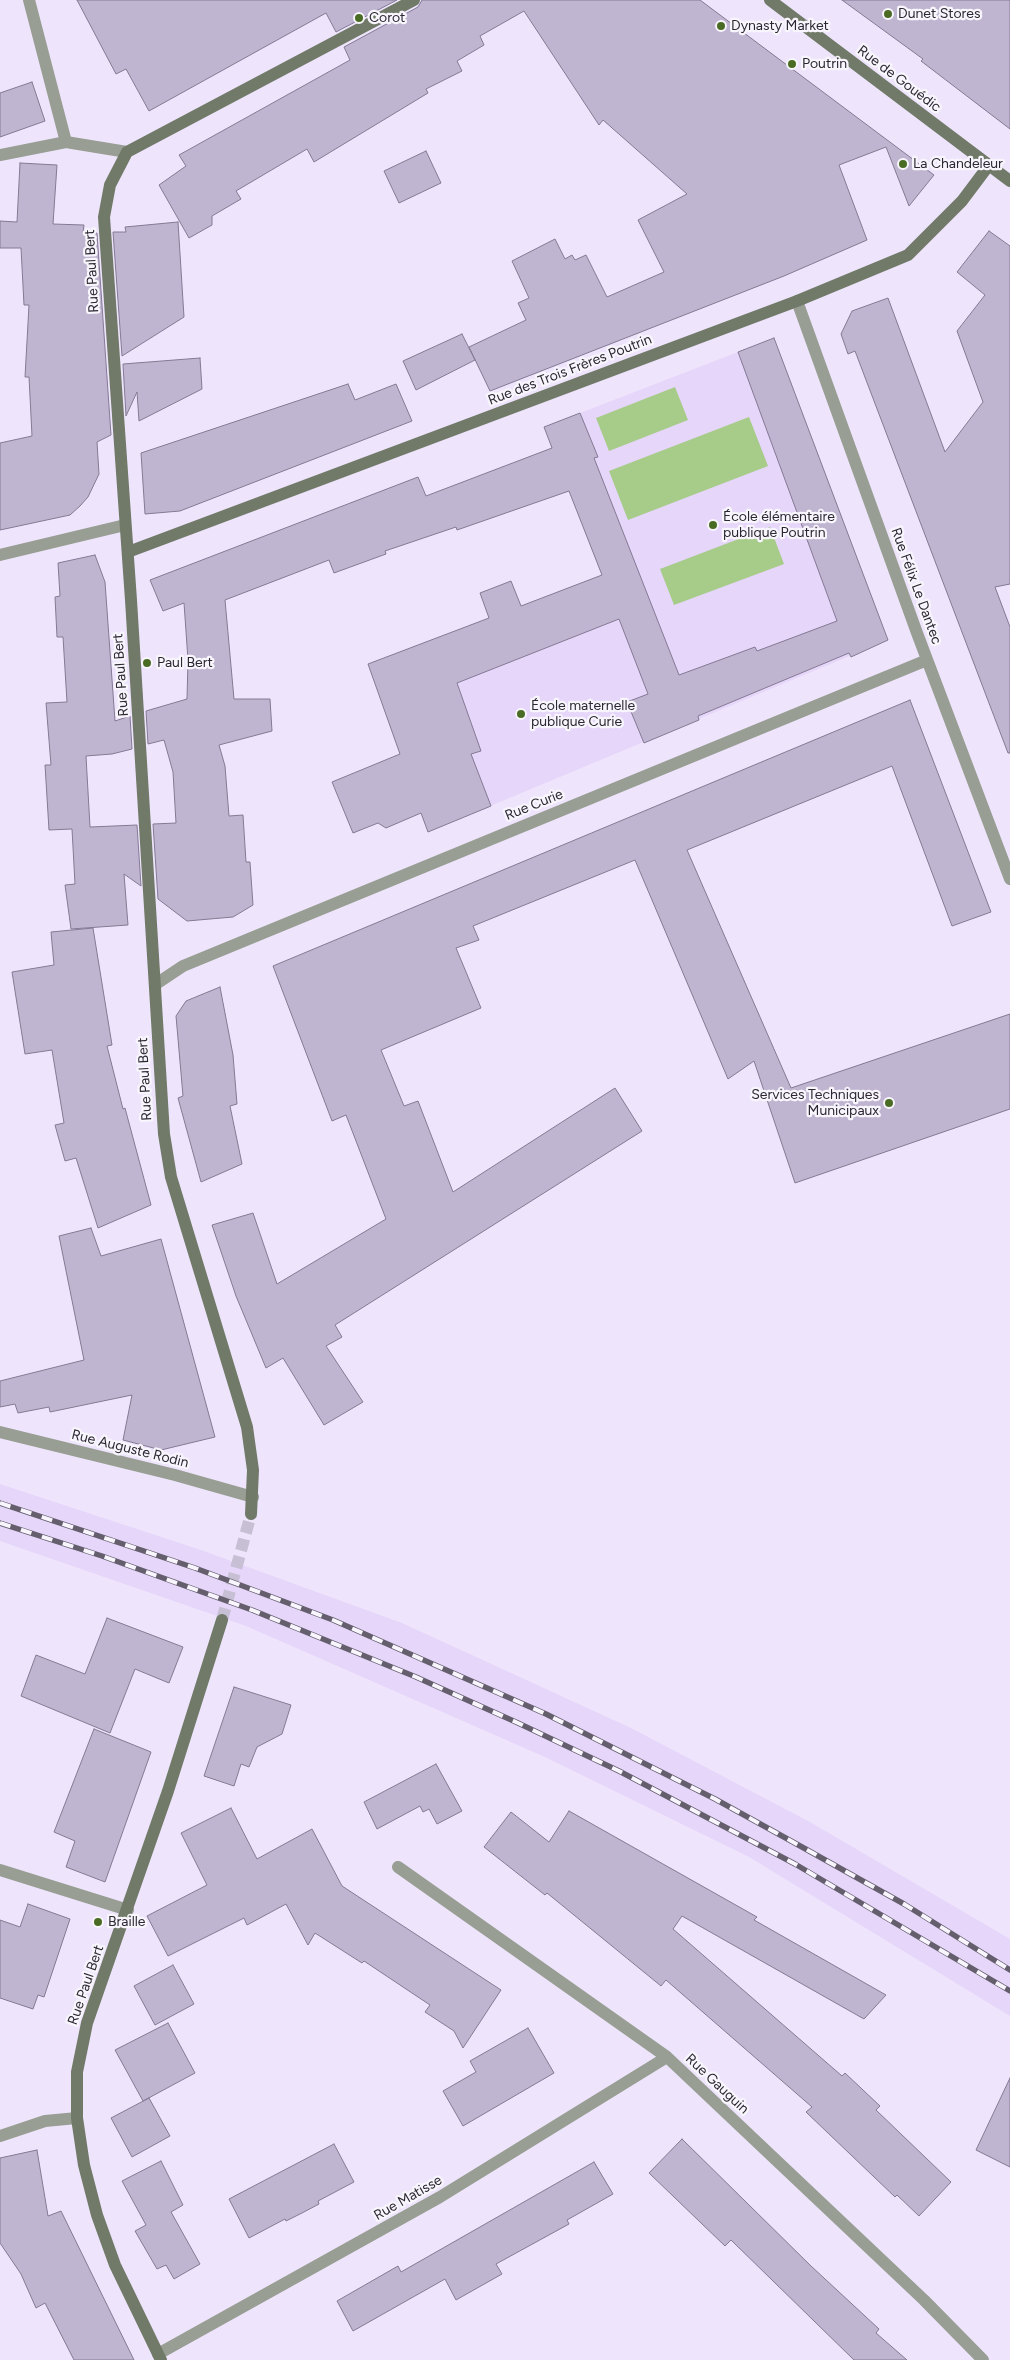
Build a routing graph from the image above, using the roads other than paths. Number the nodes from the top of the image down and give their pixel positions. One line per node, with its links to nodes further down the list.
1 (29, 0): 4 (street)
2 (414, 0): 5 (main road)
3 (770, 0): 7 (main road, Rue de Gouédic)
4 (66, 142): 5 (street); 6 (street)
5 (127, 152): 10 (main road, Rue Paul Bert)
6 (0, 155)
7 (989, 165): 8 (main road, Rue de Gouédic); 9 (main road, Rue des Trois Frères Poutrin)
8 (1010, 181)
9 (797, 301): 11 (main road, Rue des Trois Frères Poutrin); 13 (street, Rue Félix Le Dantec)
10 (126, 525): 11 (main road, Rue Paul Bert); 12 (street)
11 (128, 552): 15 (main road, Rue Paul Bert)
12 (0, 555)
13 (927, 660): 14 (street, Rue Félix Le Dantec); 15 (street, Rue Curie)
14 (1010, 880)
15 (156, 984): 17 (main road, Rue Paul Bert)
16 (0, 1432): 17 (street, Rue Auguste Rodin)
17 (253, 1497): 18 (main road, Rue Paul Bert)
18 (251, 1514)
19 (222, 1620): 22 (main road, Rue Paul Bert)
20 (398, 1867): 23 (street, Rue Gauguin)
21 (0, 1870): 22 (street)
22 (128, 1910): 24 (main road, Rue Paul Bert)
23 (667, 2057): 26 (street, Rue Matisse); 27 (street, Rue Gauguin)
24 (77, 2118): 25 (street); 26 (main road, Rue Paul Bert)
25 (0, 2136)
26 (160, 2357)
27 (983, 2360)

